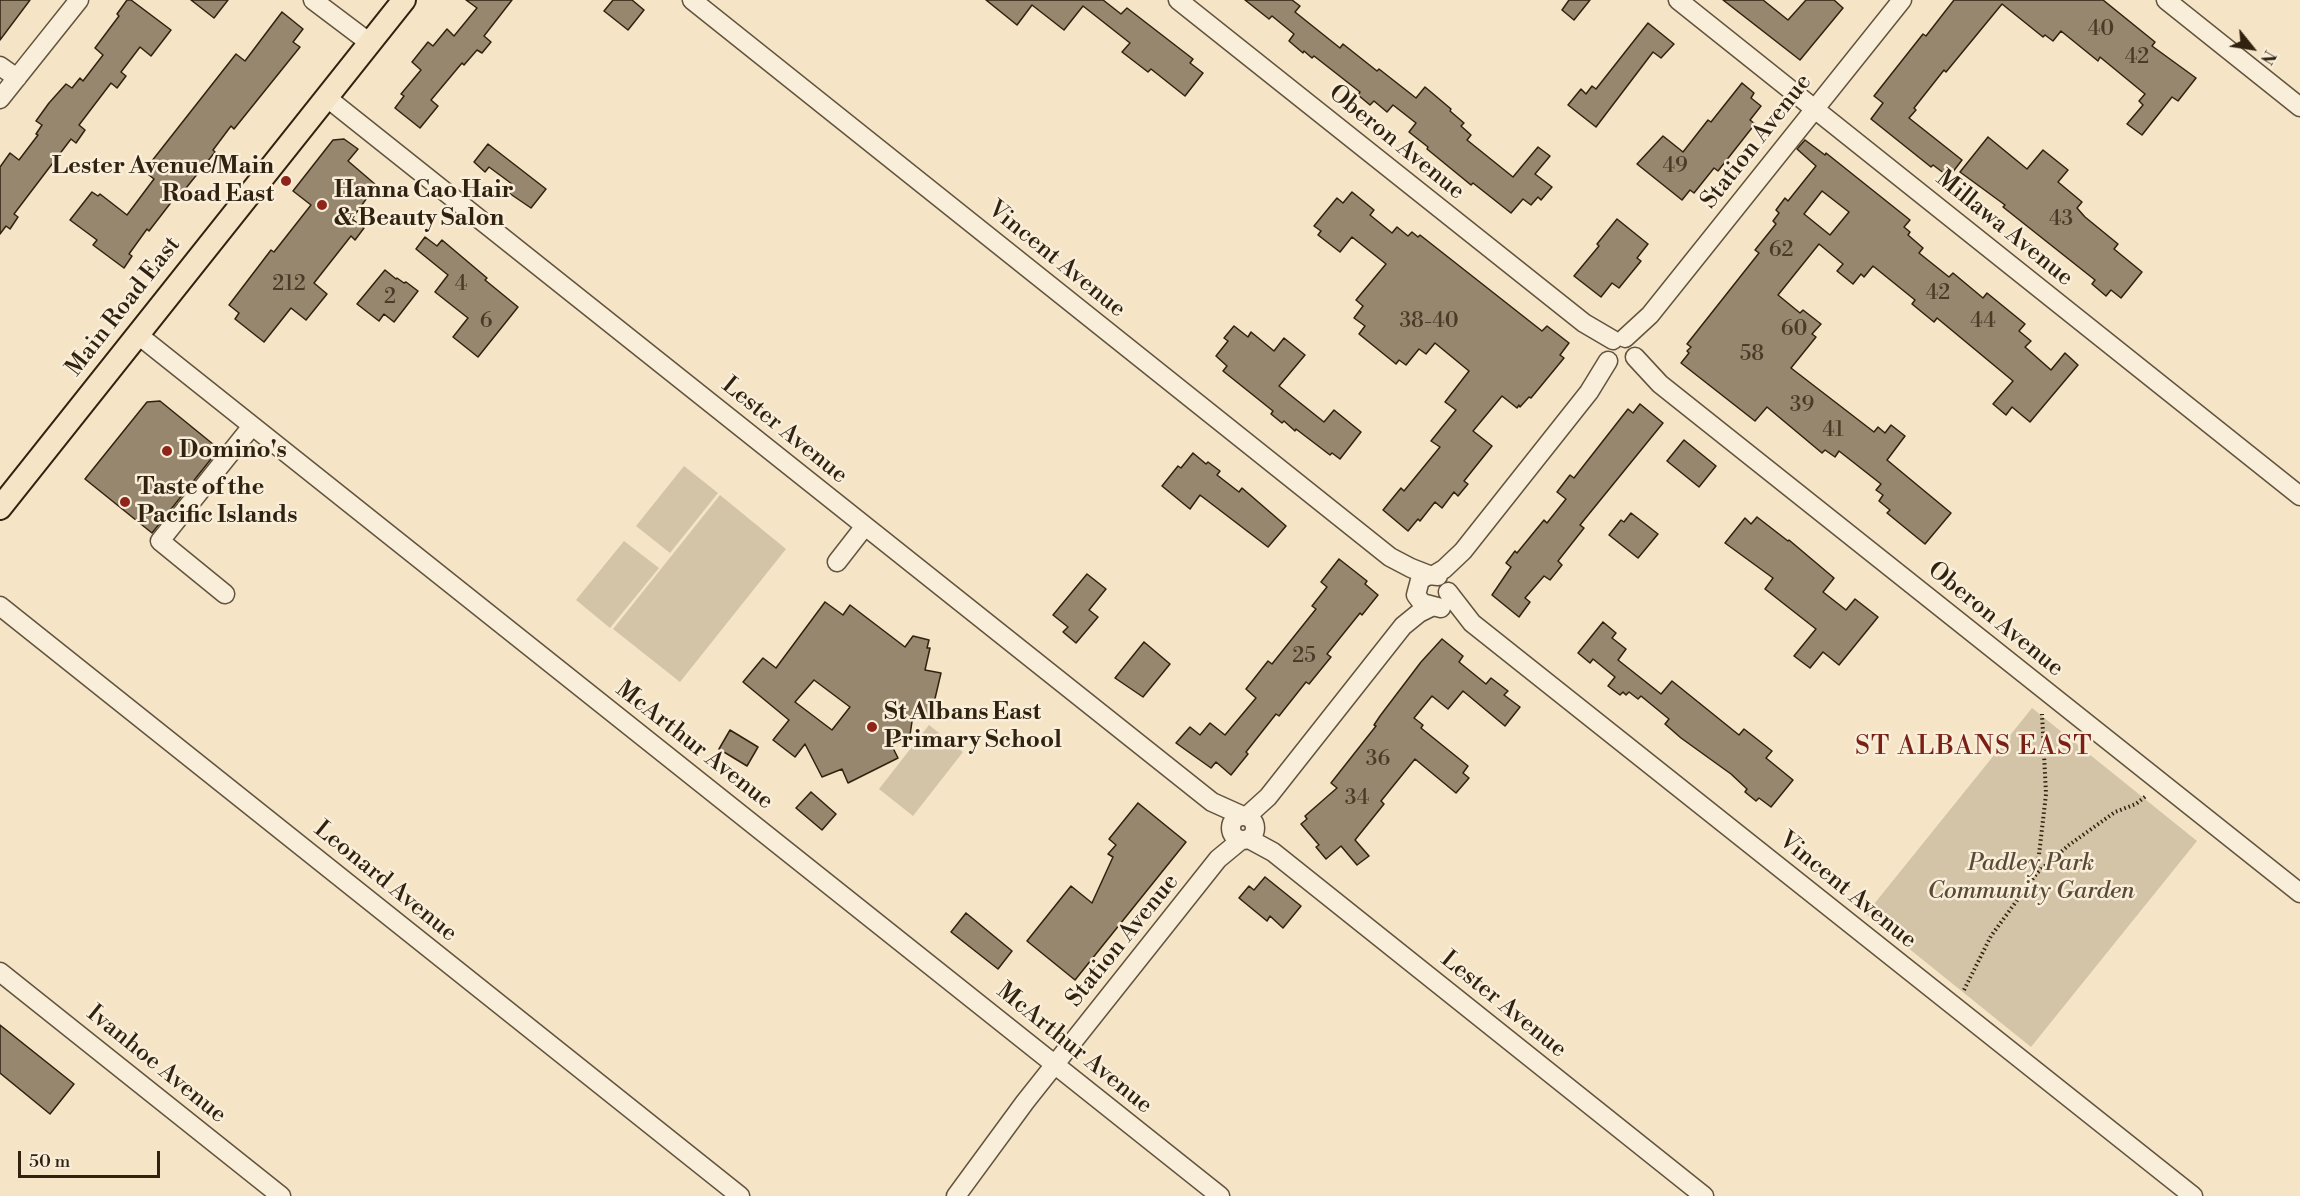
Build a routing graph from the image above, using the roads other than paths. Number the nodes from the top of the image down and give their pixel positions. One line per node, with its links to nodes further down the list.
1 (79, 0): 11 (street)
2 (314, 0): 9 (street)
3 (404, 0): 9 (main road, Main Road East)
4 (692, 0): 22 (street, Vincent Avenue)
5 (1178, 0): 17 (street, Oberon Avenue)
6 (1678, 0): 15 (street, Millawa Avenue)
7 (1902, 0): 15 (street, Station Avenue)
8 (2166, 0): 14 (street)
9 (370, 43): 12 (main road, Main Road East)
10 (0, 66): 11 (street)
11 (17, 78): 13 (street)
12 (326, 97): 16 (main road, Main Road East); 21 (street, Lester Avenue)
13 (0, 99)
14 (2300, 107)
15 (1814, 109): 17 (street, Station Avenue); 19 (street, Millawa Avenue)
16 (137, 334): 18 (street, McArthur Avenue); 20 (main road, Main Road East)
17 (1621, 353): 24 (street, Station Avenue); 30 (street, Oberon Avenue)
18 (252, 426): 26 (street); 32 (street, McArthur Avenue)
19 (2300, 496)
20 (0, 508)
21 (865, 526): 23 (street); 29 (street, Lester Avenue)
22 (1390, 557): 24 (street, Vincent Avenue); 25 (street, Vincent Avenue)
23 (837, 562)
24 (1438, 590): 25 (street, Vincent Avenue); 28 (street, Station Avenue); 38 (street, Vincent Avenue)
25 (1416, 591): 28 (street, Station Avenue)
26 (225, 594)
27 (0, 606): 34 (street, Leonard Avenue)
28 (1403, 626): 29 (street, Station Avenue)
29 (1244, 828): 32 (street, Station Avenue); 37 (street, Lester Avenue)
30 (2300, 893)
31 (0, 972): 33 (street, Ivanhoe Avenue)
32 (1055, 1064): 35 (street, Station Avenue); 36 (street, McArthur Avenue)
33 (281, 1196)
34 (740, 1196)
35 (956, 1196)
36 (1220, 1196)
37 (1704, 1196)
38 (2193, 1196)

